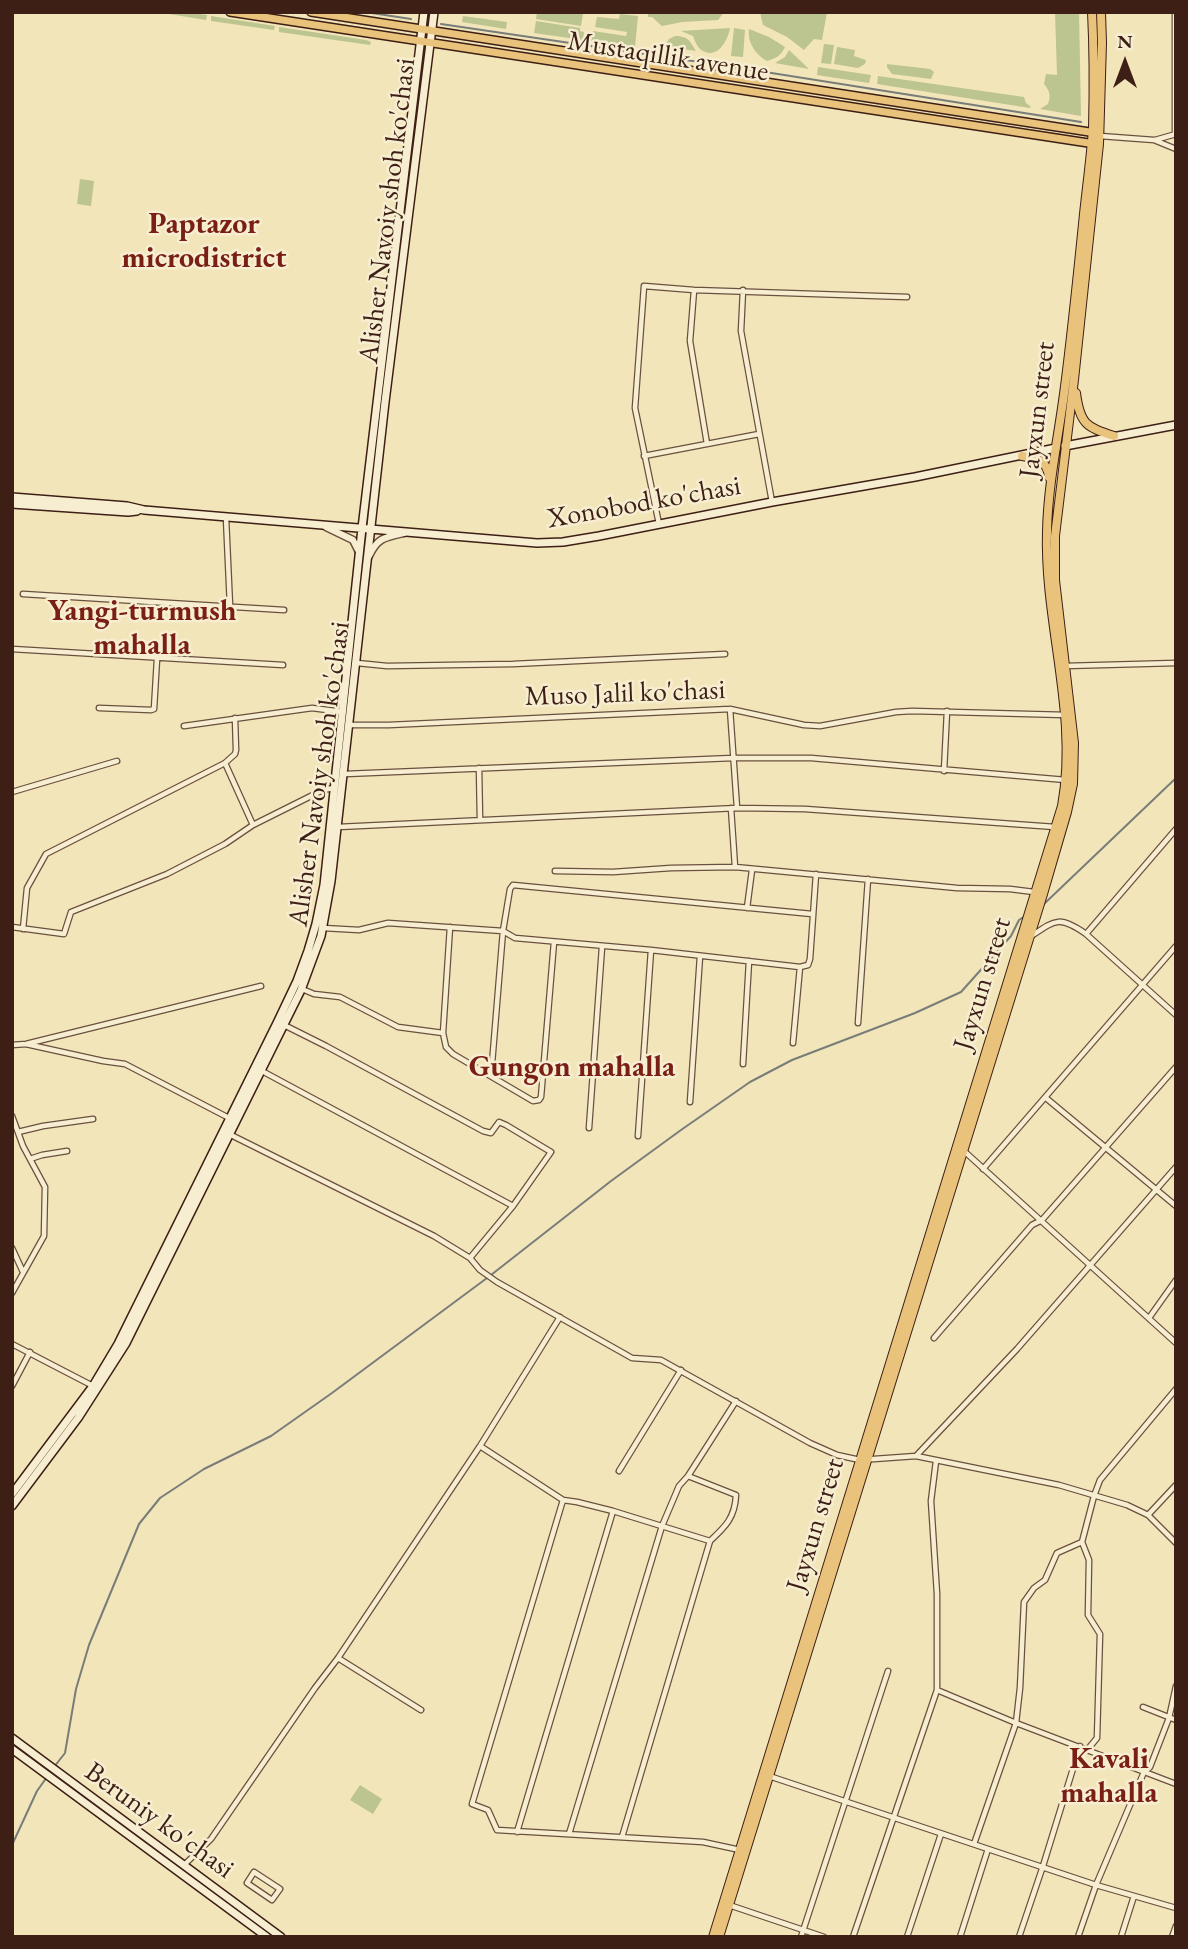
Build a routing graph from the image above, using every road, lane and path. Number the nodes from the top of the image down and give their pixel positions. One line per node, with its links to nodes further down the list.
1 (230, 12): 10 (main road, Mustaqillik avenue)
2 (311, 12): 8 (main road, Mustaqillik avenue)
3 (424, 12): 8 (main road, Alisher Navoiy shoh ko'chasi)
4 (434, 12): 9 (main road, Alisher Navoiy shoh ko'chasi)
5 (1092, 12): 15 (highway, Jayxun street)
6 (1101, 12): 15 (highway, Jayxun street)
7 (1175, 12): 14 (street)
8 (422, 29): 9 (main road, Mustaqillik avenue); 10 (main road, Alisher Navoiy shoh ko'chasi)
9 (431, 30): 11 (main road, Alisher Navoiy shoh ko'chasi); 12 (main road, Mustaqillik avenue)
10 (420, 41): 11 (main road, Mustaqillik avenue); 18 (main road, Alisher Navoiy shoh ko'chasi)
11 (429, 43): 13 (main road, Mustaqillik avenue); 18 (main road, Alisher Navoiy shoh ko'chasi)
12 (645, 64): 13 (main road); 15 (main road, Mustaqillik avenue)
13 (643, 74): 15 (main road, Mustaqillik avenue)
14 (1175, 134): 16 (street)
15 (1097, 138): 16 (street); 22 (highway, Jayxun street); 27 (highway, Jayxun street)
16 (1154, 140): 17 (street)
17 (1176, 149)
18 (406, 197): 38 (main road, Alisher Navoiy shoh ko'chasi)
19 (694, 290): 20 (street); 26 (street); 28 (street)
20 (743, 290): 21 (street); 24 (street)
21 (907, 298)
22 (1074, 380): 25 (highway); 27 (highway, Jayxun street)
23 (1176, 425): 25 (main road, Xonobod ko'chasi)
24 (759, 433): 26 (street); 31 (street)
25 (1114, 436): 27 (main road, Xonobod ko'chasi)
26 (707, 444): 28 (street)
27 (1061, 447): 29 (main road, Xonobod ko'chasi); 32 (highway, Jayxun street); 50 (highway, Jayxun street)
28 (644, 456): 37 (street)
29 (1022, 456): 31 (main road, Xonobod ko'chasi); 32 (highway)
30 (12, 498): 34 (main road, Xonobod ko'chasi)
31 (772, 502): 37 (main road, Xonobod ko'chasi)
32 (1049, 502): 55 (highway, Jayxun street)
33 (12, 504): 34 (main road, Xonobod ko'chasi)
34 (141, 510): 35 (main road, Xonobod ko'chasi)
35 (226, 517): 36 (main road, Xonobod ko'chasi); 42 (street)
36 (321, 525): 38 (main road, Xonobod ko'chasi); 40 (street)
37 (659, 525): 39 (main road, Xonobod ko'chasi)
38 (367, 528): 39 (main road, Xonobod ko'chasi); 40 (main road, Alisher Navoiy shoh ko'chasi)
39 (409, 532): 40 (street)
40 (364, 557): 47 (main road, Alisher Navoiy shoh ko'chasi); 54 (main road, Alisher Navoiy shoh ko'chasi)
41 (23, 594): 42 (street)
42 (230, 606): 43 (street)
43 (284, 610)
44 (12, 649): 46 (street)
45 (725, 654): 47 (street)
46 (157, 659): 49 (street); 51 (street)
47 (357, 663): 57 (main road, Alisher Navoiy shoh ko'chasi)
48 (1176, 663): 50 (street)
49 (283, 666)
50 (1064, 666): 81 (highway, Jayxun street)
51 (99, 708)
52 (730, 709): 53 (street, Muso Jalil ko'chasi); 57 (street, Muso Jalil ko'chasi); 59 (street)
53 (947, 710): 55 (street, Muso Jalil ko'chasi); 65 (street)
54 (343, 712): 56 (street); 60 (main road, Alisher Navoiy shoh ko'chasi)
55 (1066, 715): 67 (highway, Jayxun street)
56 (235, 718): 58 (street); 63 (street)
57 (350, 725): 62 (main road, Alisher Navoiy shoh ko'chasi)
58 (184, 726)
59 (733, 758): 64 (street); 65 (street); 70 (street)
60 (337, 760): 62 (street); 68 (main road, Alisher Navoiy shoh ko'chasi)
61 (117, 761): 69 (street)
62 (346, 761): 66 (main road, Alisher Navoiy shoh ko'chasi)
63 (225, 763): 72 (street); 87 (street)
64 (479, 768): 66 (street); 71 (street)
65 (944, 771): 67 (street)
66 (345, 774): 73 (main road, Alisher Navoiy shoh ko'chasi)
67 (1066, 780): 74 (highway, Jayxun street)
68 (334, 787): 72 (street); 116 (main road, Alisher Navoiy shoh ko'chasi)
69 (12, 792)
70 (734, 808): 71 (street); 74 (street); 76 (street)
71 (480, 820): 73 (street)
72 (253, 825): 87 (street)
73 (338, 827): 86 (main road, Alisher Navoiy shoh ko'chasi)
74 (1056, 827): 81 (highway, Jayxun street)
75 (1176, 828): 89 (street)
76 (735, 867): 77 (street); 78 (street)
77 (752, 870): 79 (street); 82 (street)
78 (555, 871)
79 (816, 874): 80 (street); 83 (street)
80 (868, 879): 81 (street); 102 (street)
81 (1039, 893): 90 (highway, Jayxun street); 150 (highway, Jayxun street)
82 (747, 908): 83 (street); 88 (street)
83 (812, 914): 97 (street)
84 (12, 927): 87 (street)
85 (450, 927): 86 (street); 88 (street); 104 (street)
86 (322, 928): 100 (main road, Alisher Navoiy shoh ko'chasi)
87 (23, 929)
88 (503, 931): 91 (street); 111 (street)
89 (1086, 934): 90 (street); 98 (street)
90 (1029, 938): 123 (highway, Jayxun street)
91 (554, 942): 93 (street); 111 (street)
92 (1176, 946): 98 (street)
93 (602, 947): 94 (street); 117 (street)
94 (651, 950): 95 (street); 120 (street)
95 (700, 956): 96 (street); 113 (street)
96 (749, 961): 97 (street); 108 (street)
97 (800, 967): 105 (street)
98 (1142, 985): 101 (street); 112 (street)
99 (261, 986): 106 (street)
100 (302, 989): 103 (main road, Alisher Navoiy shoh ko'chasi); 104 (street)
101 (1176, 1014)
102 (858, 1023)
103 (284, 1025): 110 (main road, Alisher Navoiy shoh ko'chasi); 128 (street)
104 (443, 1033): 111 (street)
105 (793, 1043)
106 (26, 1044): 107 (street); 116 (street)
107 (12, 1045)
108 (743, 1064)
109 (1176, 1067): 121 (street)
110 (262, 1071): 116 (main road, Alisher Navoiy shoh ko'chasi); 128 (street)
111 (491, 1076)
112 (1046, 1098): 121 (street); 126 (street)
113 (690, 1102)
114 (12, 1116): 118 (street)
115 (93, 1119): 118 (street)
116 (233, 1119): 119 (main road, Alisher Navoiy shoh ko'chasi)
117 (589, 1129)
118 (18, 1132): 124 (street)
119 (227, 1132): 132 (street); 145 (main road, Alisher Navoiy shoh ko'chasi); 158 (main road, Alisher Navoiy shoh ko'chasi)
120 (638, 1136)
121 (1106, 1148): 127 (street); 130 (street)
122 (68, 1150): 124 (street)
123 (964, 1151): 126 (street); 150 (highway, Jayxun street)
124 (30, 1159): 134 (street)
125 (1176, 1167): 127 (street)
126 (984, 1169): 130 (street)
127 (1156, 1189): 129 (street); 133 (street)
128 (513, 1206): 132 (street)
129 (1176, 1206)
130 (1042, 1220): 133 (street); 139 (street)
131 (12, 1248): 134 (street)
132 (470, 1258): 137 (street)
133 (1090, 1266): 138 (street); 149 (street)
134 (23, 1273): 136 (street)
135 (1176, 1280): 138 (street)
136 (12, 1293)
137 (561, 1317): 143 (street); 148 (street)
138 (1149, 1318): 140 (street)
139 (934, 1338)
140 (1176, 1343)
141 (12, 1344): 142 (street)
142 (30, 1352): 144 (street); 145 (street)
143 (681, 1370): 147 (street); 152 (street)
144 (12, 1386)
145 (93, 1386): 155 (main road, Alisher Navoiy shoh ko'chasi)
146 (1176, 1389): 156 (street)
147 (736, 1401): 150 (street); 153 (street)
148 (480, 1446): 157 (street); 165 (street)
149 (916, 1456): 150 (street); 151 (street)
150 (864, 1460): 180 (highway, Jayxun street); 191 (highway, Jayxun street)
151 (936, 1461): 156 (street); 168 (street)
152 (619, 1471)
153 (688, 1476): 161 (street); 162 (street)
154 (1176, 1485): 160 (street)
155 (12, 1494)
156 (1094, 1496): 160 (street); 163 (street)
157 (563, 1500): 159 (street); 185 (street)
158 (12, 1507)
159 (613, 1511): 161 (street); 185 (street)
160 (1148, 1515): 164 (street)
161 (662, 1526): 162 (street); 187 (street)
162 (710, 1541): 188 (street)
163 (1082, 1542): 173 (street); 177 (street)
164 (1176, 1543)
165 (338, 1658): 170 (street); 192 (street)
166 (888, 1671): 182 (street)
167 (1176, 1686): 171 (street)
168 (937, 1690): 173 (street); 184 (street)
169 (1143, 1707): 171 (street)
170 (421, 1710)
171 (1169, 1718): 172 (street); 179 (street)
172 (1176, 1720)
173 (1016, 1723): 175 (street); 189 (street)
174 (12, 1738): 178 (main road, Beruniy ko'chasi)
175 (1080, 1746): 177 (street); 193 (street)
176 (12, 1749): 178 (main road, Beruniy ko'chasi)
177 (1088, 1749): 179 (street)
178 (32, 1757): 183 (main road, Beruniy ko'chasi)
179 (1144, 1772): 181 (street); 195 (street)
180 (769, 1776): 182 (street); 197 (highway, Jayxun street)
181 (1176, 1784)
182 (846, 1801): 184 (street); 200 (street)
183 (103, 1810): 192 (main road, Beruniy ko'chasi); 201 (main road, Beruniy ko'chasi)
184 (892, 1817): 186 (street); 207 (street)
185 (517, 1832): 187 (street)
186 (941, 1834): 189 (street); 208 (street)
187 (569, 1835): 188 (street)
188 (622, 1837): 191 (street)
189 (974, 1844): 190 (street)
190 (988, 1849): 193 (street); 209 (street)
191 (741, 1850): 203 (highway, Jayxun street)
192 (184, 1865): 201 (main road, Beruniy ko'chasi)
193 (1043, 1866): 195 (street); 210 (street)
194 (254, 1872): 194 (street)
195 (1096, 1885): 196 (street); 211 (street)
196 (1134, 1896): 198 (street); 212 (street)
197 (729, 1905): 200 (street); 204 (highway, Jayxun street)
198 (1176, 1908)
199 (1176, 1926): 213 (street)
200 (804, 1929): 205 (street); 206 (street)
201 (266, 1933): 202 (main road, Beruniy ko'chasi)
202 (281, 1937)
203 (713, 1937)
204 (719, 1937)
205 (801, 1937)
206 (824, 1937)
207 (853, 1937)
208 (907, 1937)
209 (960, 1937)
210 (1019, 1937)
211 (1078, 1937)
212 (1121, 1937)
213 (1172, 1937)

